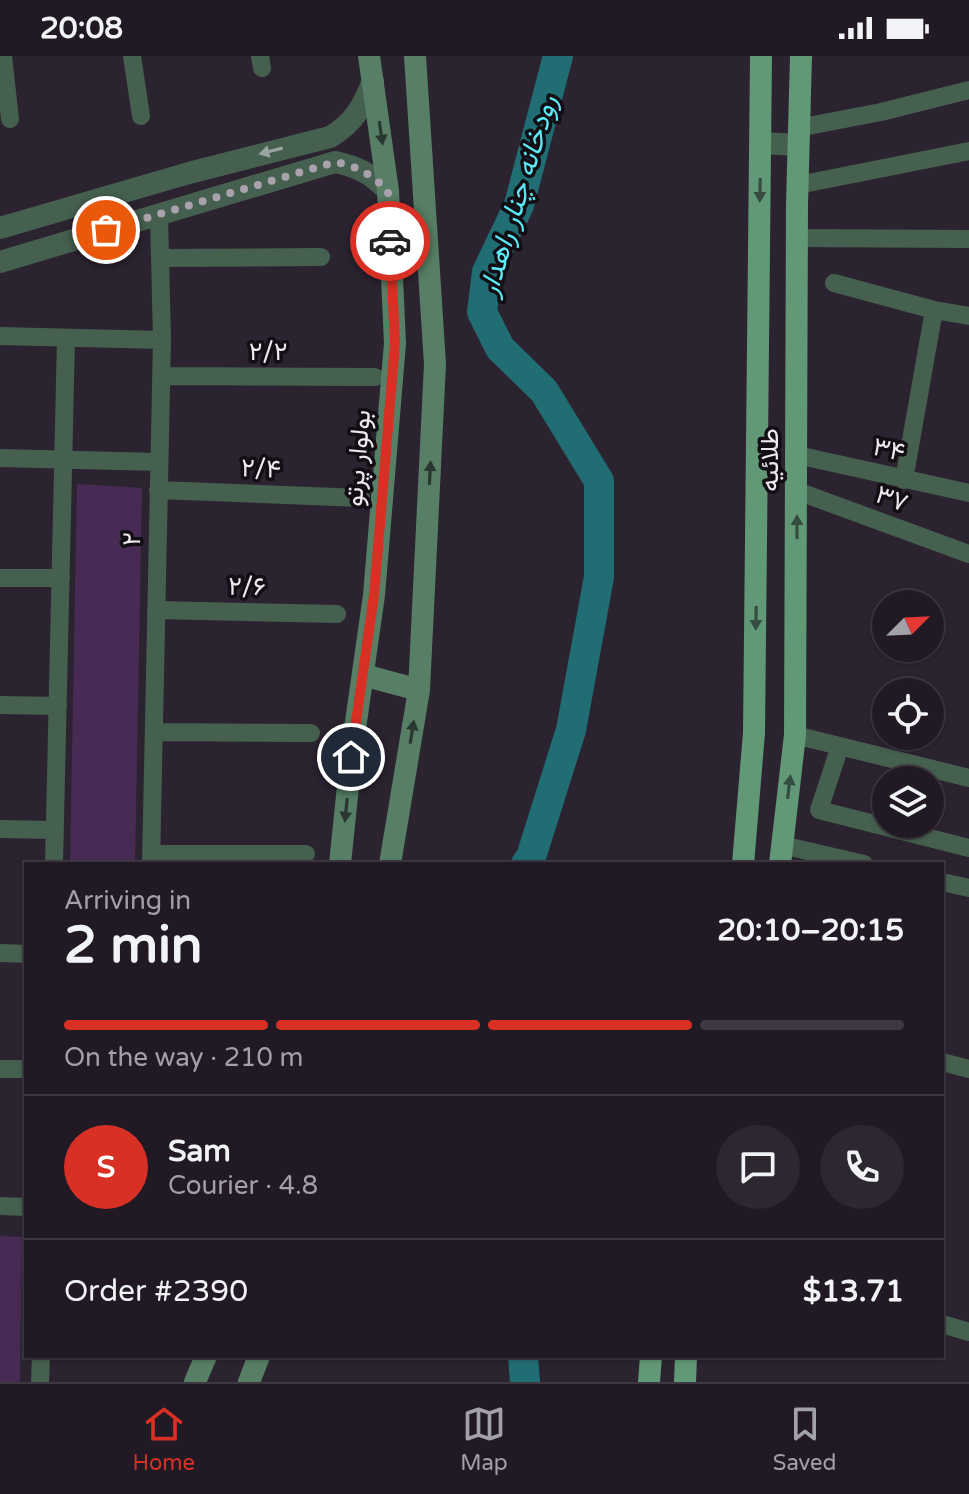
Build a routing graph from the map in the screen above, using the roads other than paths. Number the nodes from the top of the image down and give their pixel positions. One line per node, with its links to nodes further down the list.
1 (132, 56): 9 (street)
2 (369, 56): 7 (main road, بولوار پرتو)
3 (415, 56): 48 (main road, one-way to 3)
4 (761, 56): 13 (main road, طلائیه)
5 (802, 56): 12 (main road, طلائیه)
6 (8, 57): 10 (street)
7 (373, 81): 11 (street); 17 (main road, بولوار پرتو, one-way to 17)
8 (969, 90): 12 (street)
9 (141, 116)
10 (10, 119)
11 (335, 134): 15 (street); 19 (street, one-way to 19)
12 (798, 136): 13 (street); 16 (main road, طلائیه)
13 (761, 143): 65 (main road, طلائیه, one-way to 65)
14 (969, 151): 16 (street)
15 (343, 163): 17 (street); 18 (street)
16 (798, 185): 20 (main road, طلائیه)
17 (388, 191): 47 (main road, بولوار پرتو)
18 (159, 214): 23 (street, ۲); 24 (street)
19 (0, 228)
20 (797, 238): 21 (street); 33 (main road, طلائیه)
21 (969, 239)
22 (321, 257): 23 (street)
23 (160, 258): 30 (street, ۲)
24 (0, 262)
25 (834, 283): 26 (street)
26 (934, 310): 27 (street); 37 (street)
27 (969, 316)
28 (0, 336): 29 (street)
29 (66, 338): 30 (street); 35 (street)
30 (162, 340): 31 (street, ۲)
31 (161, 376): 32 (street, ۲/۲); 36 (street, ۲)
32 (375, 377)
33 (797, 455): 37 (street, ۳۴); 39 (main road, طلائیه)
34 (0, 458): 35 (street)
35 (64, 459): 36 (street); 44 (street)
36 (159, 462): 38 (street, ۲)
37 (904, 480): 40 (street, ۳۴)
38 (158, 490): 41 (street, ۲/۴); 45 (street, ۲)
39 (797, 491): 42 (street, ۳۷); 53 (main road, طلائیه, one-way to 39)
40 (969, 493)
41 (361, 498)
42 (969, 554)
43 (0, 578): 44 (street)
44 (61, 578): 50 (street)
45 (156, 610): 46 (street, ۲/۶); 51 (street, ۲)
46 (337, 614)
47 (363, 675): 48 (main road); 63 (main road, بولوار پرتو, one-way to 63)
48 (419, 690): 64 (main road, one-way to 48)
49 (0, 705): 50 (street)
50 (58, 706): 57 (street)
51 (154, 732): 52 (street); 61 (street, ۲)
52 (311, 733)
53 (795, 735): 54 (street); 60 (main road, طلائیه, one-way to 53)
54 (840, 746): 55 (street); 58 (street)
55 (969, 778)
56 (0, 829): 57 (street)
57 (55, 830): 62 (street)
58 (969, 848)
59 (306, 854): 61 (street)
60 (781, 855): 66 (street)
61 (152, 859)
62 (54, 862)
63 (340, 862)
64 (390, 862)
65 (743, 862)
66 (846, 862)
67 (944, 882): 68 (street)
68 (969, 888)
69 (0, 953): 70 (street)
70 (24, 954)
71 (944, 1063): 74 (street)
72 (0, 1069): 73 (street)
73 (24, 1069)
74 (969, 1069)
75 (0, 1206): 76 (street)
76 (24, 1207)
77 (944, 1325): 78 (street)
78 (969, 1332)
79 (41, 1358): 84 (street)
80 (205, 1358): 85 (main road)
81 (258, 1358): 86 (main road)
82 (651, 1358): 87 (main road)
83 (686, 1358): 88 (main road)
84 (40, 1382)
85 (195, 1382)
86 (249, 1382)
87 (649, 1382)
88 (685, 1382)

